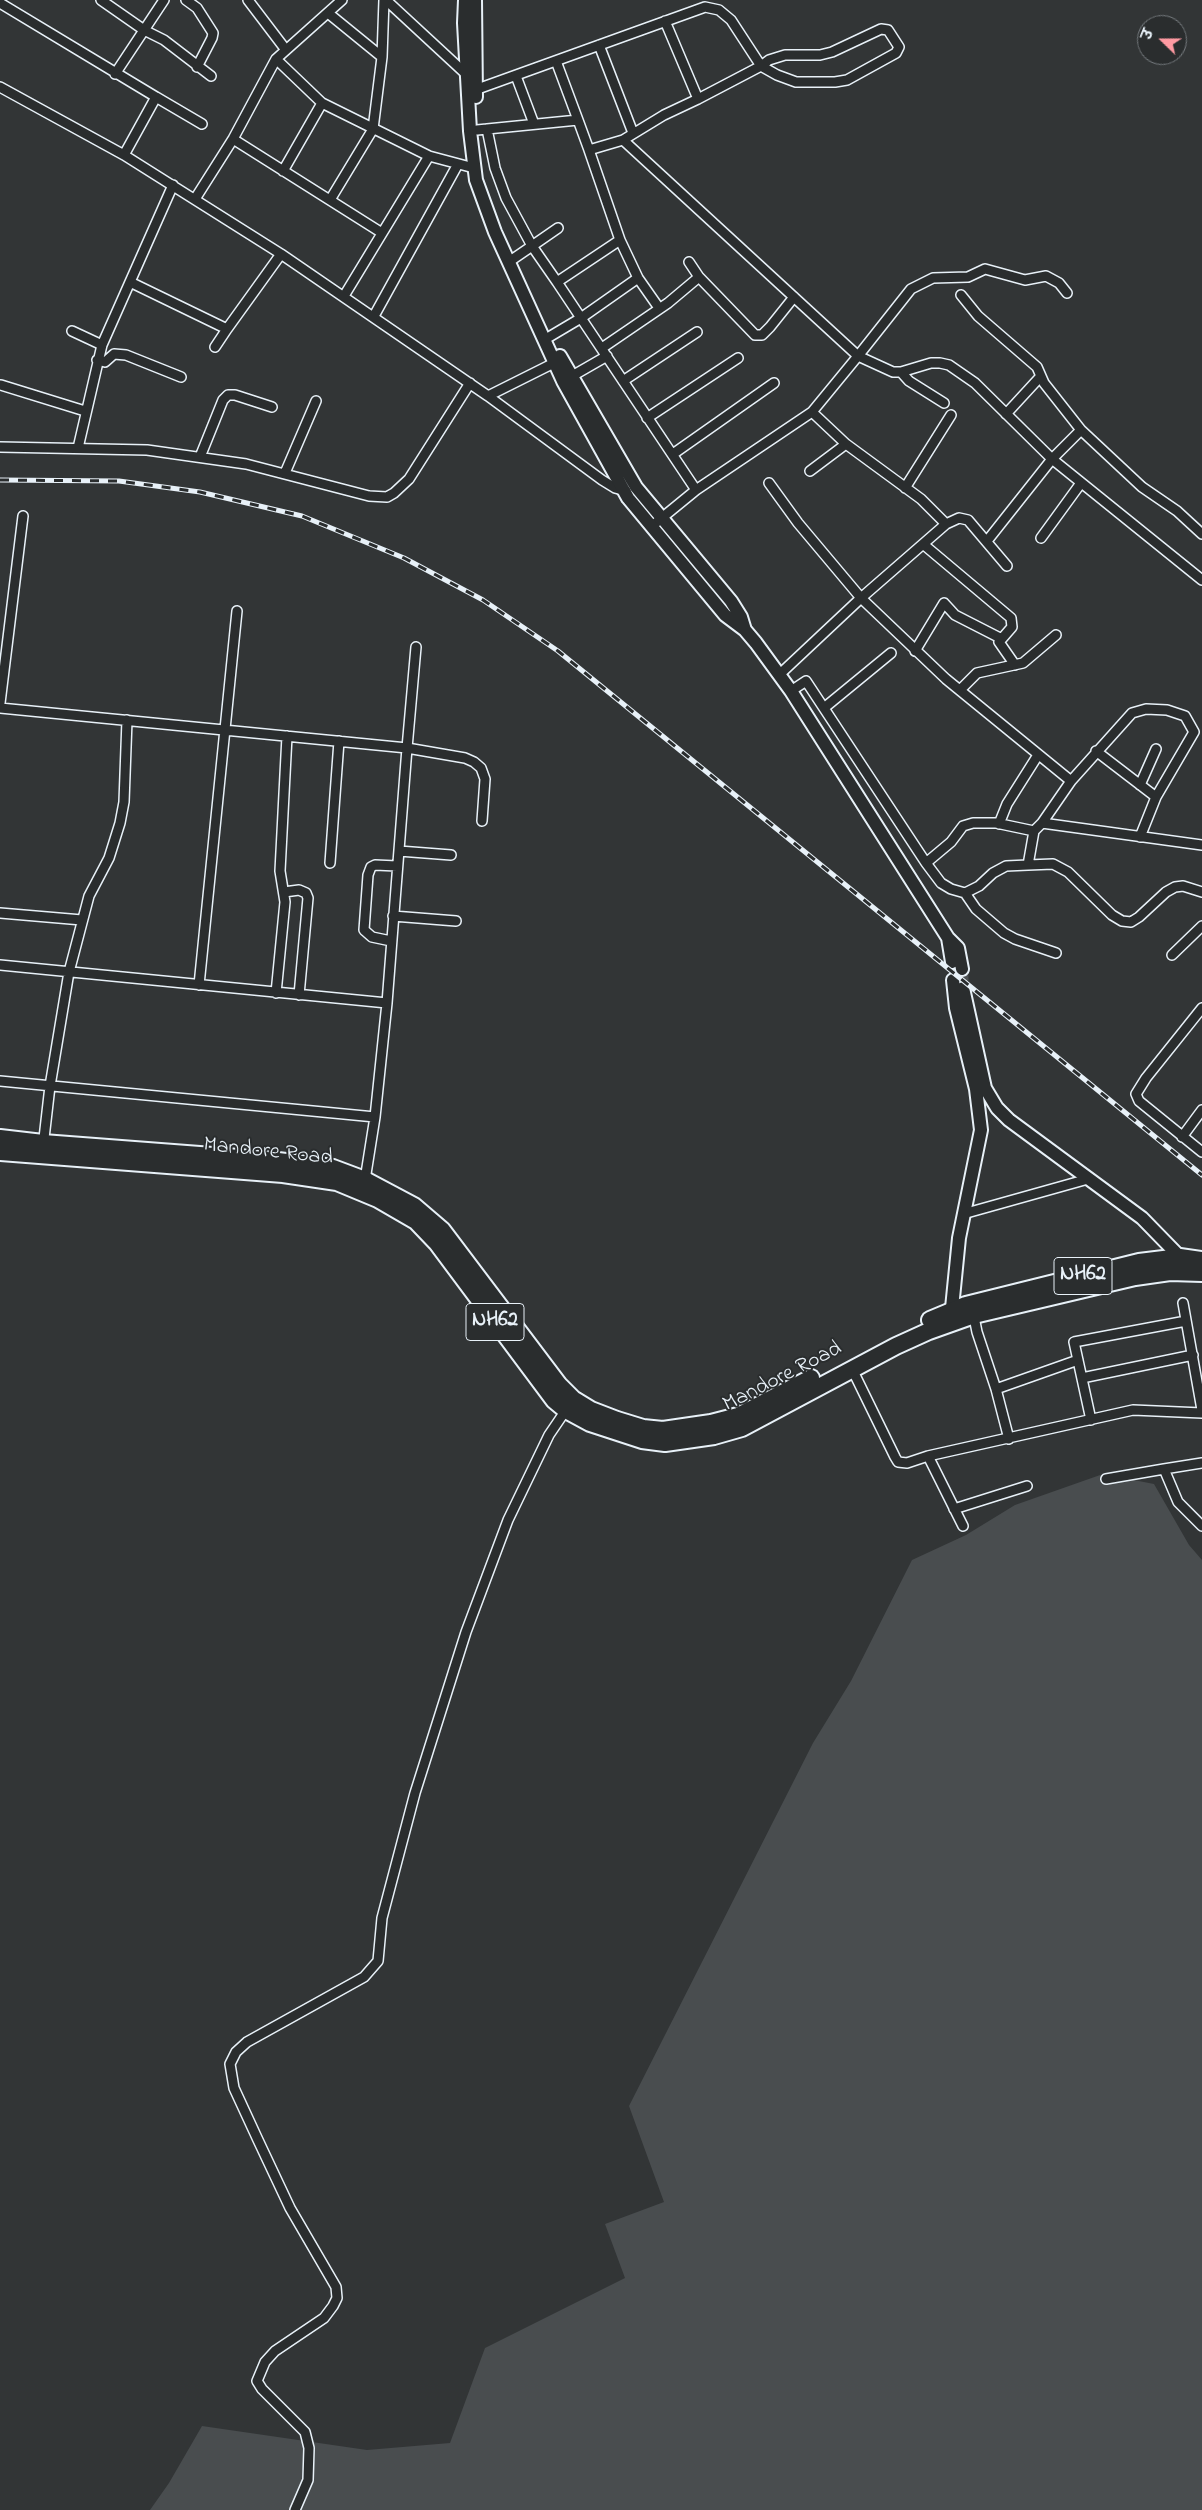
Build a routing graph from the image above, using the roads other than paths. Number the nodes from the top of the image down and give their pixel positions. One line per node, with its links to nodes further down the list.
1 (101, 0): 12 (street)
2 (164, 0): 12 (street)
3 (186, 0): 19 (street)
4 (248, 0): 14 (street)
5 (342, 0): 10 (street)
6 (385, 0): 15 (street); 21 (street)
7 (465, 0): 21 (main road)
8 (476, 0): 21 (main road)
9 (0, 3): 20 (street)
10 (328, 13): 14 (street); 15 (street)
11 (665, 21): 13 (street); 18 (street); 27 (street)
12 (144, 30): 19 (street); 20 (street)
13 (599, 46): 17 (street); 34 (street)
14 (286, 50): 16 (street)
15 (382, 57): 32 (street)
16 (276, 59): 28 (street); 35 (street)
17 (556, 61): 23 (street); 29 (street)
18 (761, 66): 18 (street); 27 (street)
19 (197, 67): 22 (street)
20 (115, 74): 26 (street)
21 (471, 74): 25 (main road)
22 (211, 76)
23 (516, 76): 25 (street); 31 (street)
24 (0, 87): 38 (street)
25 (472, 91): 33 (main road); 41 (main road)
26 (156, 98): 30 (street); 38 (street)
27 (698, 99): 34 (street)
28 (322, 103): 32 (street); 42 (street)
29 (578, 120): 31 (street); 37 (street)
30 (202, 124)
31 (534, 124): 33 (street)
32 (373, 129): 39 (street); 45 (street)
33 (482, 129): 49 (street); 51 (main road)
34 (633, 134): 36 (street)
35 (232, 140): 42 (street); 44 (street)
36 (623, 140): 37 (street); 60 (street)
37 (589, 150): 48 (street)
38 (124, 155): 43 (street)
39 (429, 156): 40 (street); 47 (street)
40 (458, 164): 41 (street); 62 (street)
41 (474, 168): 74 (main road)
42 (283, 171): 45 (street)
43 (173, 185): 44 (street); 55 (street)
44 (195, 199): 50 (street)
45 (330, 200): 47 (street)
46 (558, 228): 49 (street)
47 (382, 233): 58 (street)
48 (620, 240): 54 (street); 56 (street)
49 (532, 246): 51 (street); 56 (street)
50 (281, 254): 58 (street); 64 (street)
51 (514, 259): 67 (main road)
52 (689, 262): 53 (street)
53 (699, 276): 60 (street); 61 (street)
54 (638, 278): 61 (street); 63 (street)
55 (130, 282): 64 (street); 68 (street)
56 (557, 282): 63 (street)
57 (1067, 293): 71 (street)
58 (344, 296): 62 (street)
59 (961, 296): 76 (street)
60 (794, 298): 71 (street)
61 (659, 308): 70 (street)
62 (374, 316): 80 (street)
63 (581, 318): 67 (street); 70 (street)
64 (227, 329): 69 (street)
65 (72, 331): 68 (street)
66 (698, 332): 79 (street)
67 (549, 337): 78 (main road)
68 (102, 345): 73 (street)
69 (215, 347)
70 (604, 352): 78 (street); 79 (street)
71 (858, 356): 75 (street); 88 (street)
72 (738, 358): 91 (street)
73 (97, 360): 77 (street); 87 (street)
74 (554, 363): 78 (main road); 83 (street)
75 (901, 372): 85 (street); 89 (street)
76 (1041, 376): 89 (street); 92 (street)
77 (181, 377)
78 (567, 379): 99 (main road); 100 (main road)
79 (623, 381): 91 (street)
80 (470, 383): 83 (street); 102 (street)
81 (774, 383): 96 (street)
82 (1, 386): 87 (street)
83 (488, 396): 103 (street)
84 (316, 401): 102 (street)
85 (944, 403)
86 (272, 407): 97 (street)
87 (85, 410): 95 (street)
88 (812, 412): 93 (street); 109 (street)
89 (1006, 414): 98 (street)
90 (951, 415): 107 (street)
91 (647, 418): 96 (street)
92 (1081, 430): 98 (street); 113 (street)
93 (846, 444): 101 (street); 107 (street)
94 (0, 447): 95 (street)
95 (78, 448): 97 (street)
96 (673, 454): 109 (street)
97 (200, 457): 102 (street)
98 (1052, 459): 105 (street); 115 (street)
99 (624, 470): 100 (street); 106 (main road)
100 (611, 471): 103 (street); 108 (main road)
101 (810, 471)
102 (285, 473)
103 (592, 473): 108 (street)
104 (769, 483): 119 (street)
105 (1081, 483): 114 (street); 118 (street)
106 (636, 487): 108 (street); 111 (main road)
107 (904, 488): 112 (street)
108 (622, 490): 111 (main road)
109 (696, 490): 111 (street)
110 (23, 516): 130 (street)
111 (657, 522): 127 (main road)
112 (946, 524): 115 (street); 116 (street)
113 (1202, 534)
114 (1041, 538)
115 (987, 541): 117 (street)
116 (923, 544): 119 (street); 122 (street)
117 (1007, 566)
118 (1202, 580)
119 (861, 598): 124 (street); 127 (street)
120 (237, 611): 134 (street)
121 (1056, 635): 126 (street)
122 (1000, 638): 124 (street); 126 (street)
123 (416, 647): 138 (street)
124 (915, 651): 128 (street)
125 (891, 653): 132 (street)
126 (1015, 665): 128 (street)
127 (780, 674): 129 (main road)
128 (960, 690): 141 (street)
129 (791, 691): 132 (street); 169 (main road)
130 (0, 702)
131 (0, 708): 133 (street)
132 (824, 708): 154 (street)
133 (127, 720): 134 (street); 162 (street)
134 (225, 730): 136 (street); 171 (street)
135 (1198, 732): 140 (street); 144 (street)
136 (287, 736): 137 (street); 157 (street)
137 (339, 741): 138 (street); 153 (street)
138 (406, 748): 145 (street); 151 (street)
139 (1156, 749): 143 (street)
140 (1096, 750): 142 (street); 143 (street)
141 (1038, 755): 142 (street); 147 (street)
142 (1071, 781): 146 (street)
143 (1140, 785): 144 (street)
144 (1156, 797): 149 (street)
145 (482, 821)
146 (1042, 823): 148 (street); 149 (street)
147 (999, 824): 148 (street); 154 (street)
148 (1034, 831): 155 (street)
149 (1140, 838): 150 (street)
150 (1202, 845)
151 (398, 851): 152 (street); 156 (street)
152 (451, 855)
153 (330, 863)
154 (926, 863): 159 (street)
155 (1028, 865): 158 (street); 159 (street)
156 (397, 866): 161 (street); 165 (street)
157 (284, 892): 172 (street); 173 (street)
158 (1202, 892)
159 (965, 893): 166 (street)
160 (0, 913): 162 (street)
161 (394, 916): 163 (street); 165 (street)
162 (82, 920): 170 (street)
163 (456, 921)
164 (1202, 926): 167 (street)
165 (392, 941): 174 (street)
166 (1056, 953)
167 (1172, 956)
168 (0, 965): 170 (street)
169 (957, 965)
170 (68, 972): 171 (street); 177 (street)
171 (199, 985): 172 (street)
172 (276, 993): 173 (street)
173 (299, 995): 174 (street)
174 (386, 1003): 179 (street)
175 (1201, 1010): 180 (street)
176 (0, 1081): 177 (street)
177 (50, 1086): 179 (street); 182 (street)
178 (1202, 1110): 180 (street)
179 (375, 1117): 186 (street)
180 (1182, 1137): 184 (street)
181 (0, 1138): 182 (highway, Mandore Road / NH62)
182 (43, 1150): 183 (highway, Mandore Road / NH62); 186 (highway, Mandore Road / NH62); 200 (highway, Mandore Road / NH62)
183 (0, 1152)
184 (1202, 1152)
185 (1088, 1179): 187 (street); 187 (main road); 188 (main road)
186 (365, 1180): 193 (highway, Mandore Road / NH62)
187 (963, 1214): 193 (main road)
188 (1180, 1257): 189 (highway, Mandore Road / NH62); 192 (highway, Mandore Road / NH62)
189 (1202, 1260)
190 (1202, 1273): 192 (highway, Mandore Road / NH62)
191 (1184, 1303): 194 (street)
192 (972, 1309): 193 (highway, Mandore Road / NH62); 199 (street)
193 (951, 1317): 197 (highway, Mandore Road / NH62)
194 (1186, 1321): 195 (street); 196 (street)
195 (1193, 1355): 198 (street); 201 (street)
196 (1078, 1360): 198 (street); 199 (street)
197 (852, 1369): 200 (highway, Mandore Road / NH62); 204 (street)
198 (1082, 1378): 202 (street)
199 (996, 1390): 203 (street)
200 (566, 1410): 212 (street)
201 (1202, 1411): 202 (street)
202 (1091, 1420): 203 (street)
203 (1010, 1439): 204 (street)
204 (928, 1456): 209 (street)
205 (1202, 1463): 206 (street)
206 (1164, 1469): 207 (street); 211 (street)
207 (1106, 1479)
208 (1027, 1486): 209 (street)
209 (954, 1509): 210 (street)
210 (963, 1526)
211 (1202, 1526)
212 (295, 2510)

